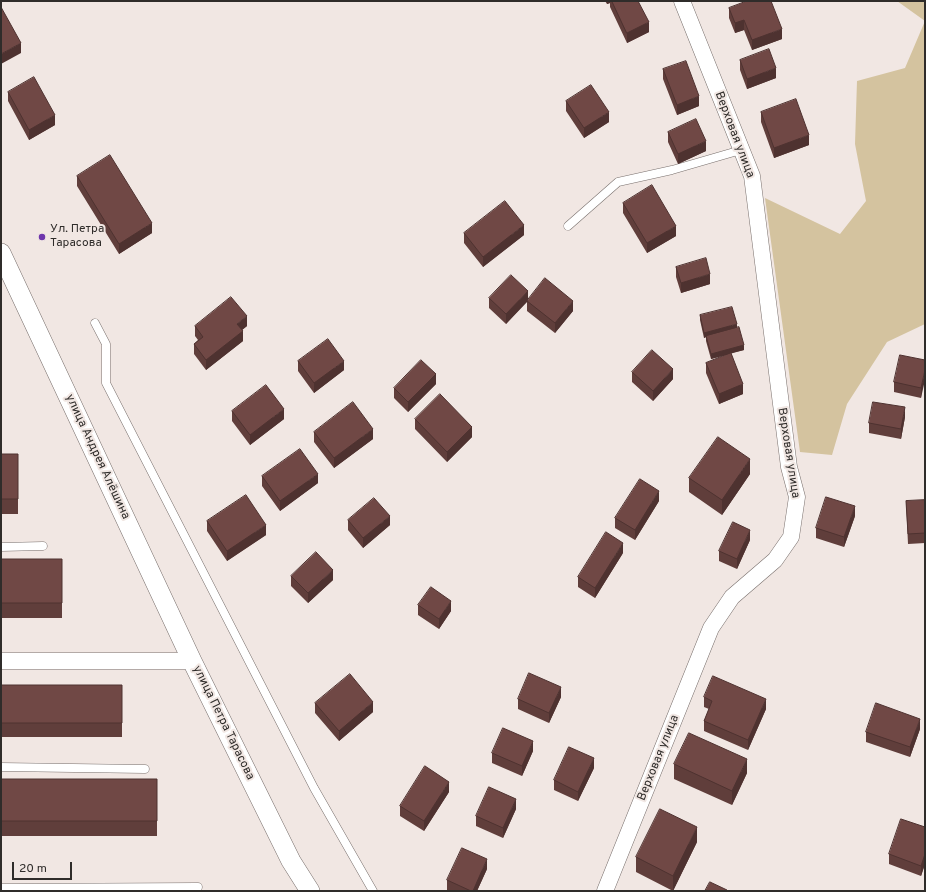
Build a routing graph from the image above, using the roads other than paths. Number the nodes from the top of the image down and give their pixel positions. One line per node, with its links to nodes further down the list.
1 (682, 1): 2 (street, Верховая улица)
2 (741, 150): 3 (lane); 16 (street, Верховая улица)
3 (568, 226)
4 (1, 253): 9 (street, улица Андрея Алёшина)
5 (95, 323): 15 (lane)
6 (44, 546): 7 (lane)
7 (1, 547)
8 (1, 661): 9 (street, улица Петра Тарасова)
9 (192, 661): 14 (street, улица Петра Тарасова)
10 (1, 768): 11 (lane)
11 (145, 769)
12 (198, 887): 13 (lane)
13 (1, 888)
14 (310, 891)
15 (373, 891)
16 (605, 891)

